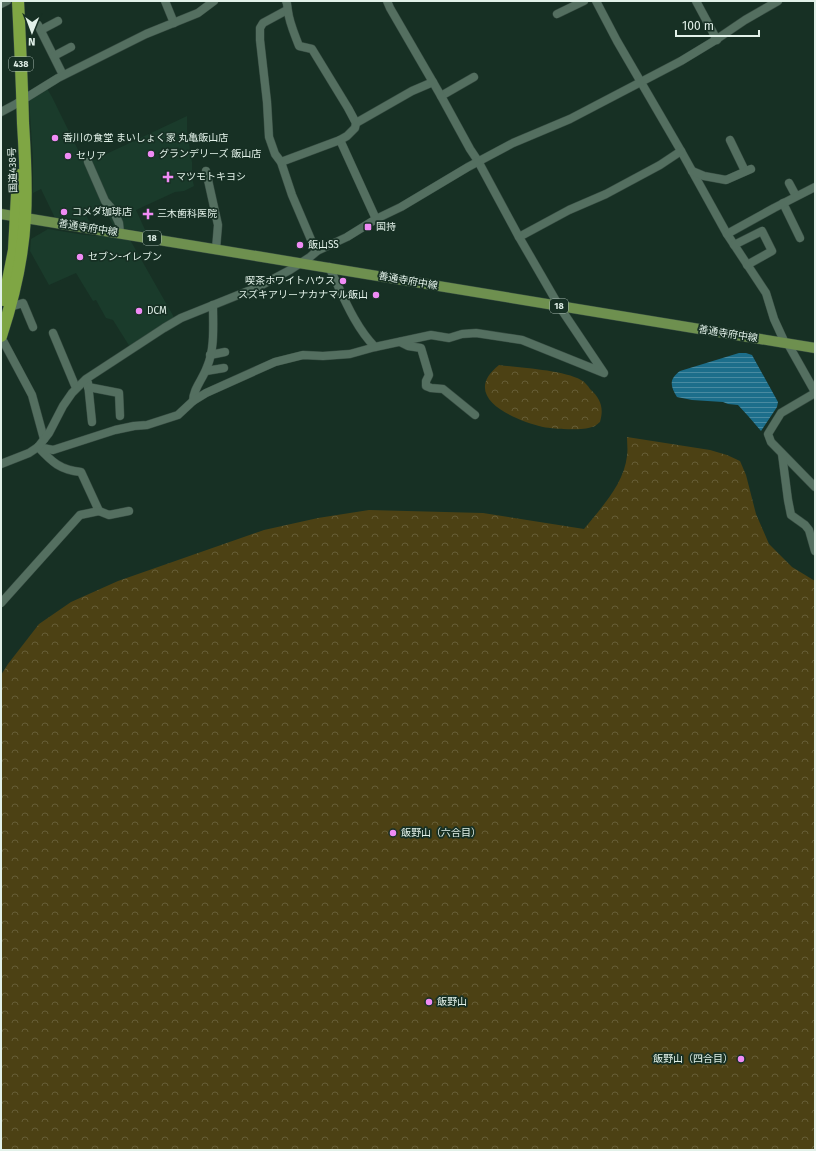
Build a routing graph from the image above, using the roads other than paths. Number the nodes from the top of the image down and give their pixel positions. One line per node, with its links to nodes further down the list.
1 (7, 1): 12 (street)
2 (12, 1): 25 (highway, 国道438号 / 438)
3 (18, 1): 25 (highway, 国道438号 / 438)
4 (165, 1): 16 (street)
5 (214, 1): 16 (street)
6 (286, 1): 13 (street)
7 (387, 1): 22 (street)
8 (584, 1): 14 (street)
9 (596, 1): 23 (street)
10 (696, 1): 17 (street)
11 (778, 1): 17 (street)
12 (1, 4)
13 (287, 10): 27 (street); 32 (street)
14 (557, 14)
15 (58, 21): 19 (street)
16 (174, 23): 20 (street)
17 (717, 40): 23 (street)
18 (71, 47): 19 (street)
19 (54, 56): 20 (street)
20 (63, 75): 25 (street)
21 (474, 76): 24 (street)
22 (433, 82): 24 (street); 27 (street)
23 (640, 82): 30 (street); 33 (street)
24 (440, 96): 33 (street)
25 (19, 102): 26 (street); 41 (highway, 国道438号 / 438)
26 (1, 112)
27 (356, 123): 28 (street)
28 (340, 140): 32 (street); 42 (street)
29 (730, 140): 34 (street)
30 (681, 151): 34 (street); 45 (street)
31 (88, 162): 43 (street)
32 (281, 162): 49 (street)
33 (478, 162): 42 (street); 45 (street)
34 (692, 170): 44 (street)
35 (207, 171): 48 (street)
36 (789, 183): 38 (street)
37 (815, 187): 38 (street)
38 (796, 196): 39 (street)
39 (783, 203): 44 (street); 46 (street)
40 (1, 214): 41 (main road, 善通寺府中線 / 18)
41 (21, 217): 43 (main road, 善通寺府中線 / 18); 55 (highway, 国道438号 / 438)
42 (376, 219): 49 (street)
43 (120, 233): 48 (main road, 善通寺府中線 / 18)
44 (727, 234): 47 (street)
45 (519, 237): 54 (street)
46 (800, 238)
47 (734, 245): 51 (street); 51 (street)
48 (216, 249): 50 (main road, 善通寺府中線 / 18)
49 (317, 251): 50 (street)
50 (303, 263): 52 (main road, 善通寺府中線 / 18); 53 (street)
51 (747, 264): 60 (street)
52 (329, 267): 54 (main road, 善通寺府中線 / 18); 61 (street)
53 (212, 305): 64 (street); 67 (street)
54 (559, 306): 59 (street); 60 (main road, 善通寺府中線 / 18)
55 (6, 309): 56 (street); 58 (highway, 国道438号 / 438)
56 (33, 327)
57 (53, 333): 69 (street)
58 (1, 336): 75 (street)
59 (399, 342): 61 (street); 72 (street)
60 (786, 344): 62 (main road, 善通寺府中線 / 18); 70 (street)
61 (375, 347): 71 (street)
62 (815, 348)
63 (225, 352): 64 (street)
64 (210, 354): 66 (street)
65 (224, 368): 66 (street)
66 (206, 371): 71 (street)
67 (88, 378): 68 (street); 69 (street)
68 (88, 387): 73 (street); 74 (street)
69 (76, 388): 75 (street)
70 (815, 393): 77 (street)
71 (193, 401): 76 (street)
72 (475, 415)
73 (120, 416)
74 (92, 422)
75 (44, 439): 76 (street)
76 (38, 446): 78 (street); 80 (street)
77 (782, 454): 79 (street); 82 (street)
78 (2, 463)
79 (815, 487)
80 (99, 511): 81 (street); 83 (street)
81 (129, 511)
82 (815, 551)
83 (1, 603)

